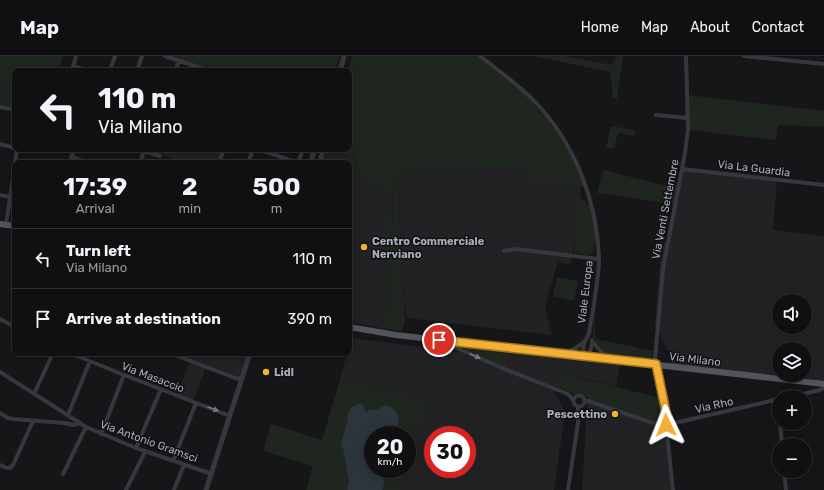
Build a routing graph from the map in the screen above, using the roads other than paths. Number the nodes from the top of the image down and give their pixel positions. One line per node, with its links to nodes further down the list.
1 (76, 56): 11 (street)
2 (115, 56): 13 (street)
3 (142, 56): 14 (street)
4 (165, 56): 9 (street)
5 (344, 56): 17 (street)
6 (480, 56): 39 (street, Viale Europa)
7 (686, 56): 21 (street, Via Venti Settembre)
8 (744, 56): 10 (street)
9 (179, 61): 15 (street); 16 (street)
10 (824, 64)
11 (73, 66): 12 (street)
12 (79, 68)
13 (111, 68)
14 (138, 68)
15 (176, 68)
16 (201, 68)
17 (341, 68)
18 (0, 107): 19 (street)
19 (12, 109)
20 (656, 115): 21 (street)
21 (688, 118): 32 (street, Via Venti Settembre)
22 (0, 144): 23 (street)
23 (12, 147)
24 (73, 152): 28 (street)
25 (150, 152): 27 (street)
26 (265, 152): 31 (street)
27 (160, 156)
28 (71, 157): 29 (street); 30 (street)
29 (70, 160)
30 (80, 160)
31 (285, 160)
32 (682, 169): 34 (street, Via La Guardia); 55 (street, Via Venti Settembre)
33 (12, 184): 36 (street)
34 (824, 185)
35 (0, 194): 36 (street)
36 (10, 197): 37 (street)
37 (9, 225)
38 (504, 251): 39 (street)
39 (599, 259): 43 (street, Viale Europa)
40 (0, 319): 41 (street)
41 (12, 325)
42 (352, 328): 45 (main road, Via Milano)
43 (589, 333): 44 (street, Viale Europa); 46 (street, Viale Europa)
44 (586, 339): 47 (street, Viale Europa); 52 (street)
45 (439, 340): 47 (main road, Via Milano); 64 (street, Via Rho, one-way to 64)
46 (592, 340): 52 (street); 53 (street, Viale Europa)
47 (563, 354): 52 (main road, Via Milano)
48 (52, 356): 63 (street)
49 (79, 356): 54 (street, Via Masaccio)
50 (178, 356): 58 (street)
51 (249, 356): 58 (street)
52 (586, 357): 53 (main road, Via Milano)
53 (612, 359): 55 (main road, Via Milano)
54 (90, 360): 57 (street, Via Masaccio); 70 (street)
55 (656, 364): 59 (main road, Via Milano); 76 (street, Via Venti Settembre)
56 (0, 372): 63 (street, Via Antonio Gramsci)
57 (124, 375): 61 (street, Via Masaccio); 78 (street)
58 (241, 381): 71 (street)
59 (824, 384)
60 (824, 388): 62 (street)
61 (161, 389): 67 (street, Via Masaccio); 79 (street)
62 (812, 392)
63 (34, 394): 70 (street, Via Antonio Gramsci)
64 (573, 400): 66 (street, Via Rho); 68 (street, Via Rho)
65 (772, 401): 76 (street, Via Rho)
66 (585, 402): 68 (street); 76 (street, Via Rho)
67 (196, 403): 71 (street, Via Masaccio, one-way to 71); 81 (street)
68 (578, 407): 90 (street)
69 (0, 413): 73 (street)
70 (68, 415): 72 (street, Via Antonio Gramsci)
71 (230, 416): 85 (street)
72 (73, 418): 74 (street); 75 (street, Via Antonio Gramsci)
73 (33, 421): 74 (street); 82 (street)
74 (65, 423): 75 (street)
75 (81, 423): 77 (street, Via Antonio Gramsci)
76 (666, 425): 91 (street, Via Venti Settembre)
77 (86, 427): 78 (street, Via Antonio Gramsci); 84 (street)
78 (101, 434): 79 (street, Via Antonio Gramsci)
79 (136, 448): 80 (street, Via Antonio Gramsci)
80 (145, 452): 81 (street, Via Antonio Gramsci); 87 (street)
81 (173, 461): 83 (street, Via Antonio Gramsci)
82 (0, 465)
83 (184, 465): 85 (street, Via Antonio Gramsci); 88 (street)
84 (63, 474)
85 (212, 474): 89 (street)
86 (785, 478): 92 (street)
87 (126, 490)
88 (174, 490)
89 (206, 490)
90 (568, 490)
91 (673, 490)
92 (786, 490)

